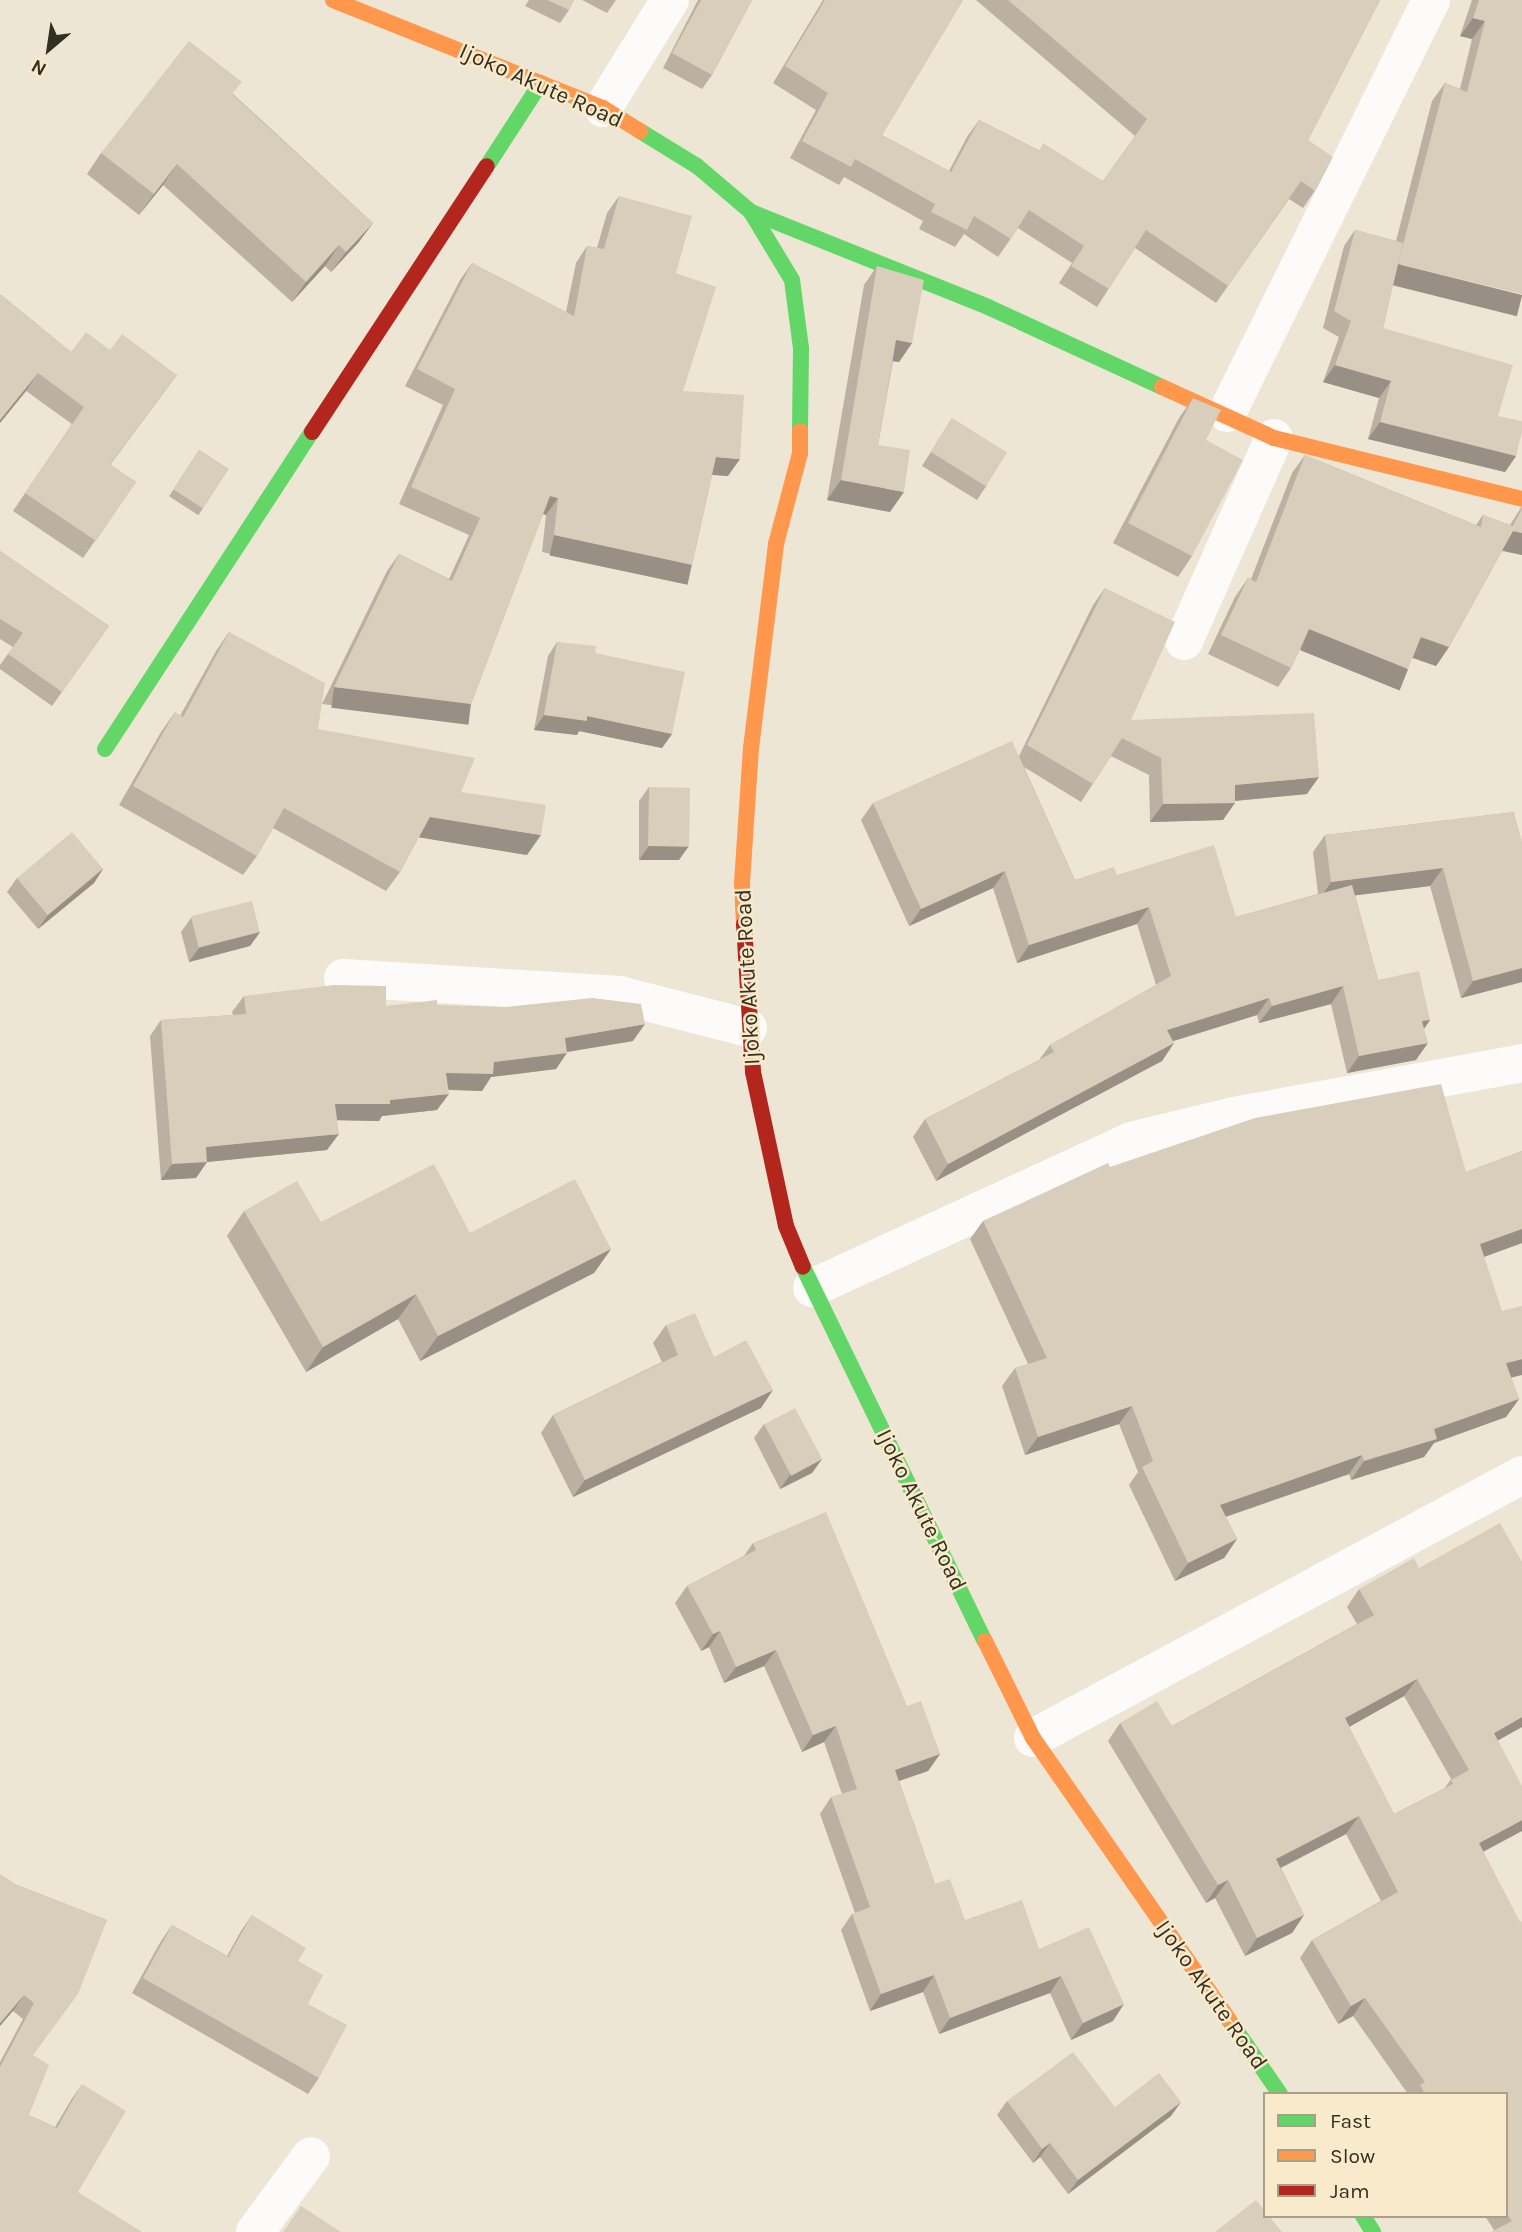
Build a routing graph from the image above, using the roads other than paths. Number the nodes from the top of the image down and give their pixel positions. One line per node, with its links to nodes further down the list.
1 (333, 0): 4 (main road, Ijoko Akute Road)
2 (670, 0): 5 (street)
3 (1431, 0): 7 (street)
4 (541, 83): 5 (main road, Ijoko Akute Road); 11 (main road)
5 (603, 108): 6 (main road, Ijoko Akute Road)
6 (751, 212): 7 (main road); 13 (main road, Ijoko Akute Road)
7 (1227, 413): 8 (main road)
8 (1274, 438): 9 (main road); 10 (street)
9 (1522, 499)
10 (1184, 641)
11 (105, 749)
12 (343, 978): 13 (street)
13 (748, 1028): 15 (main road, Ijoko Akute Road)
14 (1522, 1063): 15 (street)
15 (812, 1288): 17 (main road, Ijoko Akute Road)
16 (1519, 1484): 17 (street)
17 (1033, 1738): 18 (main road, Ijoko Akute Road)
18 (1279, 2092)
19 (311, 2156): 20 (street)
20 (255, 2232)

